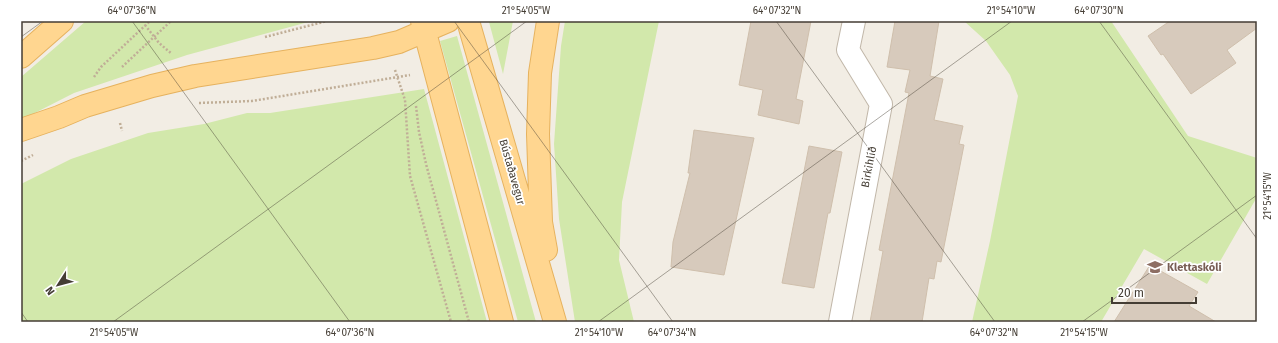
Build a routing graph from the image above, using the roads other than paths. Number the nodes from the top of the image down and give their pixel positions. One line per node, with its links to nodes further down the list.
1 (62, 21): 7 (main road)
2 (448, 21): 6 (main road)
3 (468, 21): 10 (main road, Bústaðavegur)
4 (548, 21): 10 (main road)
5 (854, 21): 11 (street, Birkihlíð)
6 (424, 26): 8 (main road); 9 (main road)
7 (21, 56)
8 (21, 130)
9 (502, 322)
10 (556, 322)
11 (840, 322)

